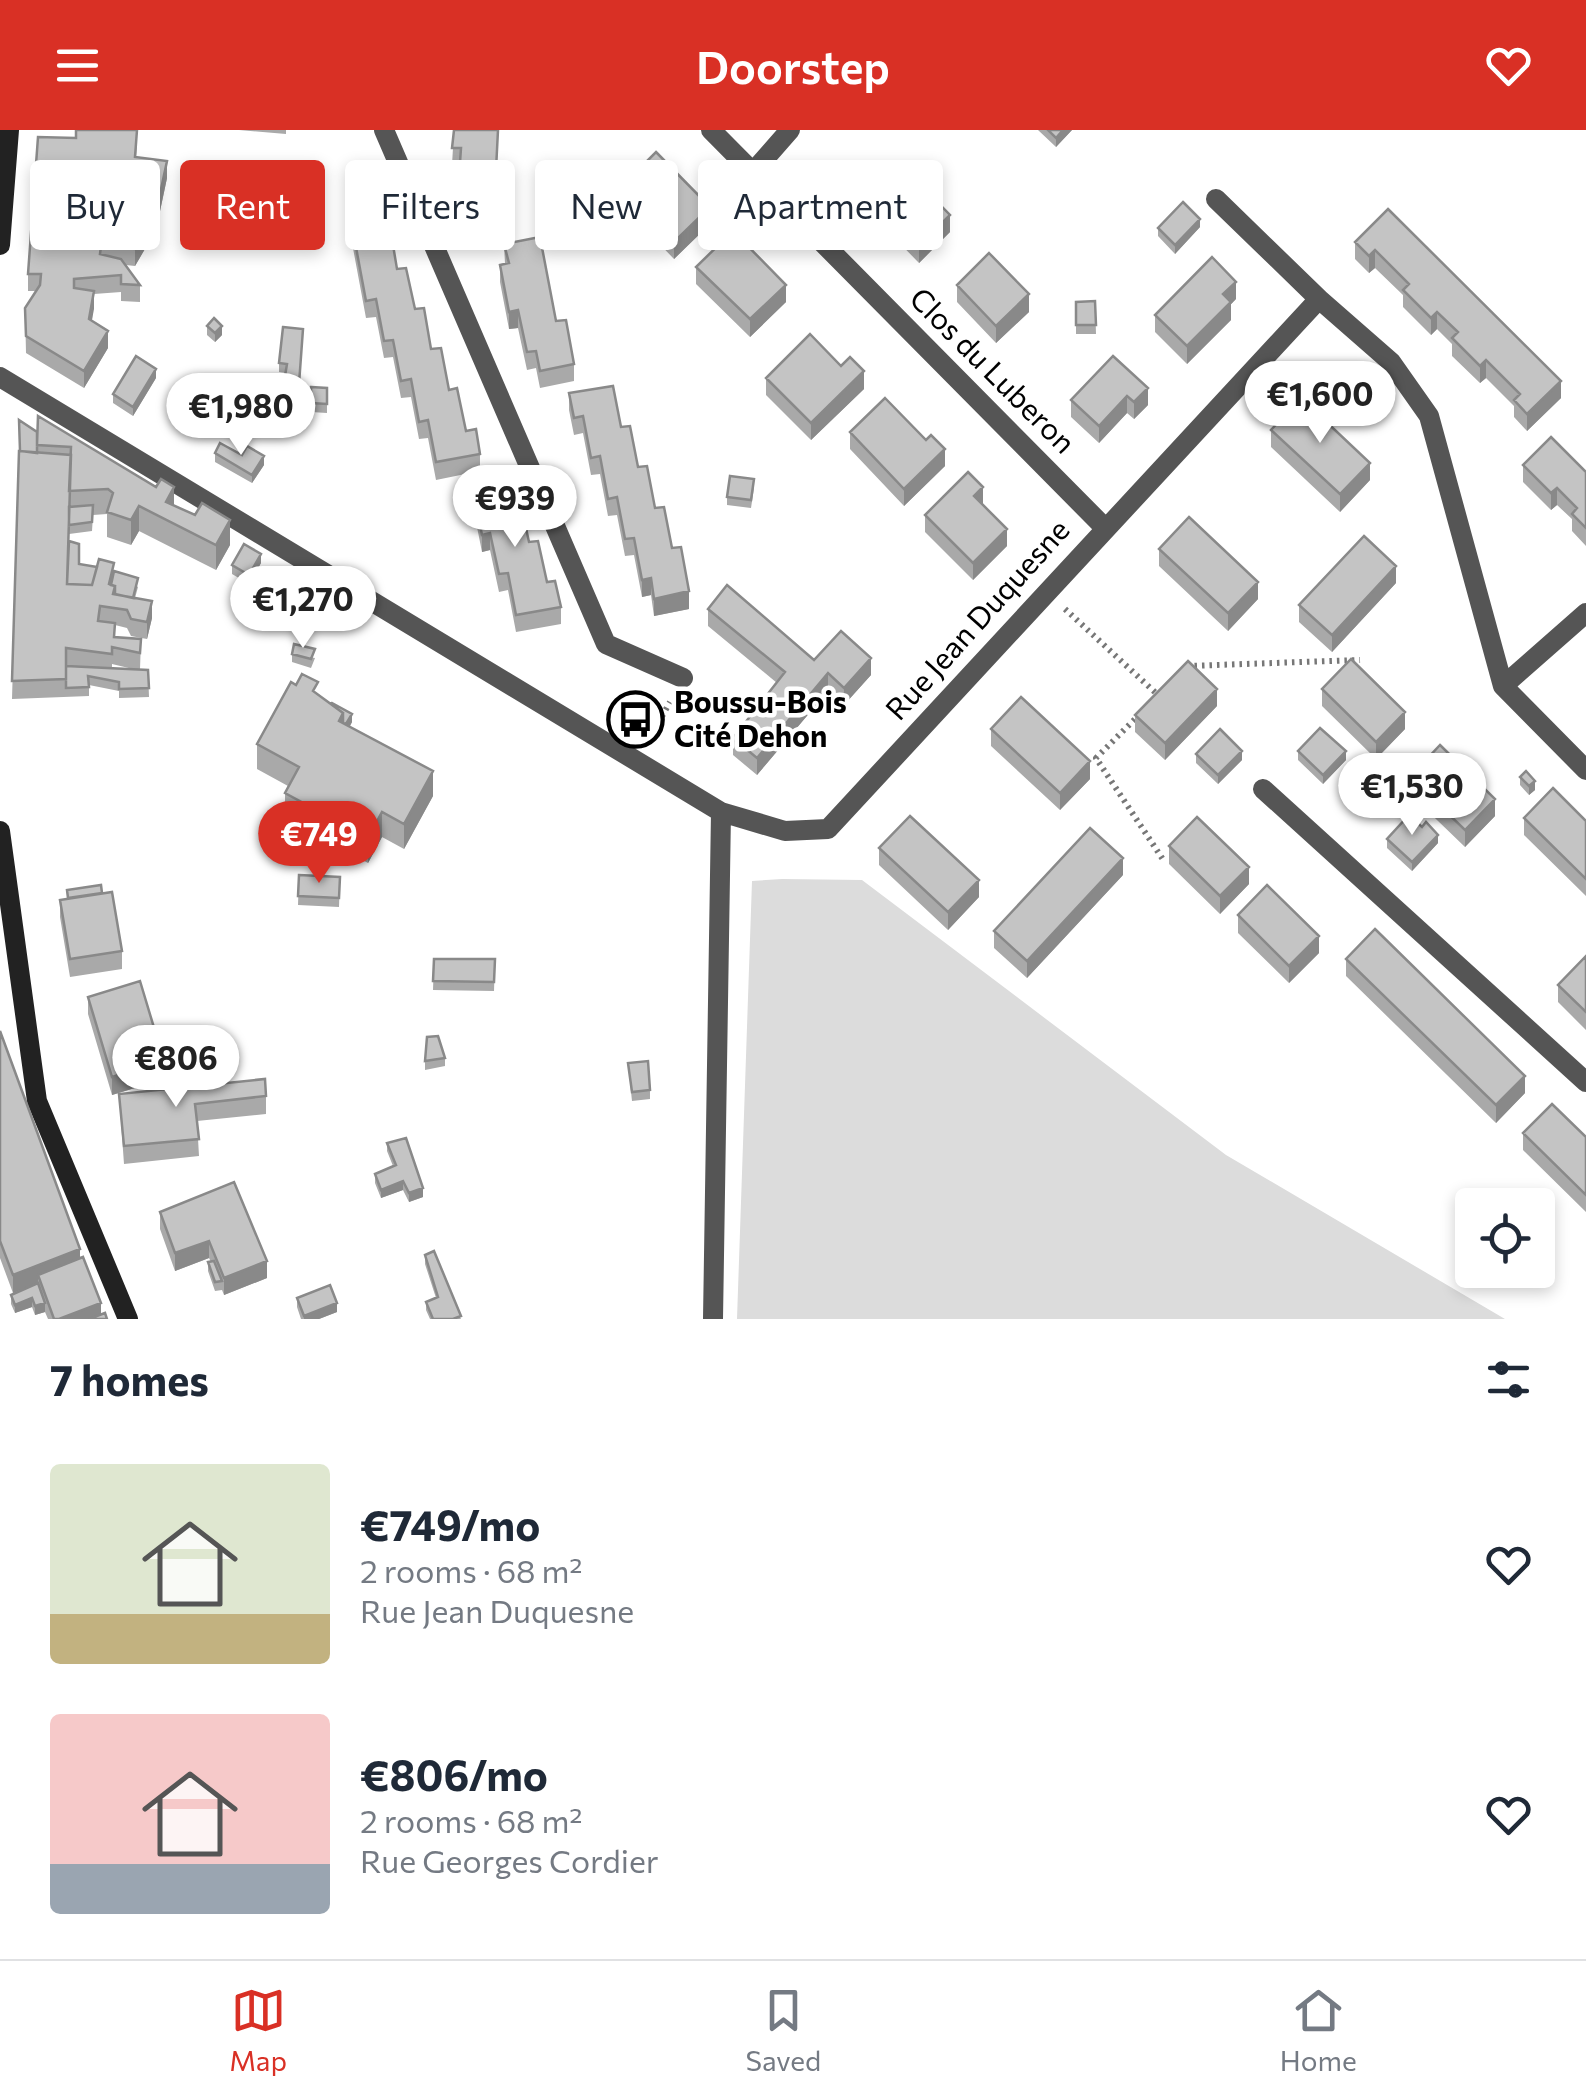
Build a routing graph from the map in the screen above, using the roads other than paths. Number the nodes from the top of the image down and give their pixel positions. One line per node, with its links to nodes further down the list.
1 (10, 130): 8 (street)
2 (384, 130): 14 (street)
3 (712, 130): 5 (street, Clos du Luberon)
4 (790, 130): 6 (street)
5 (741, 160)
6 (764, 160)
7 (1216, 199): 10 (street)
8 (0, 245)
9 (830, 250): 12 (street, Clos du Luberon)
10 (1318, 300): 12 (street, Rue Jean Duquesne); 15 (street)
11 (0, 377): 18 (street, Rue Jean Duquesne)
12 (1104, 528): 18 (street, Rue Jean Duquesne)
13 (1586, 614): 15 (street)
14 (683, 678)
15 (1503, 686): 16 (street)
16 (1586, 770)
17 (1263, 789): 20 (street)
18 (722, 812): 22 (street)
19 (0, 831): 21 (street)
20 (1586, 1082)
21 (128, 1319)
22 (713, 1319)

